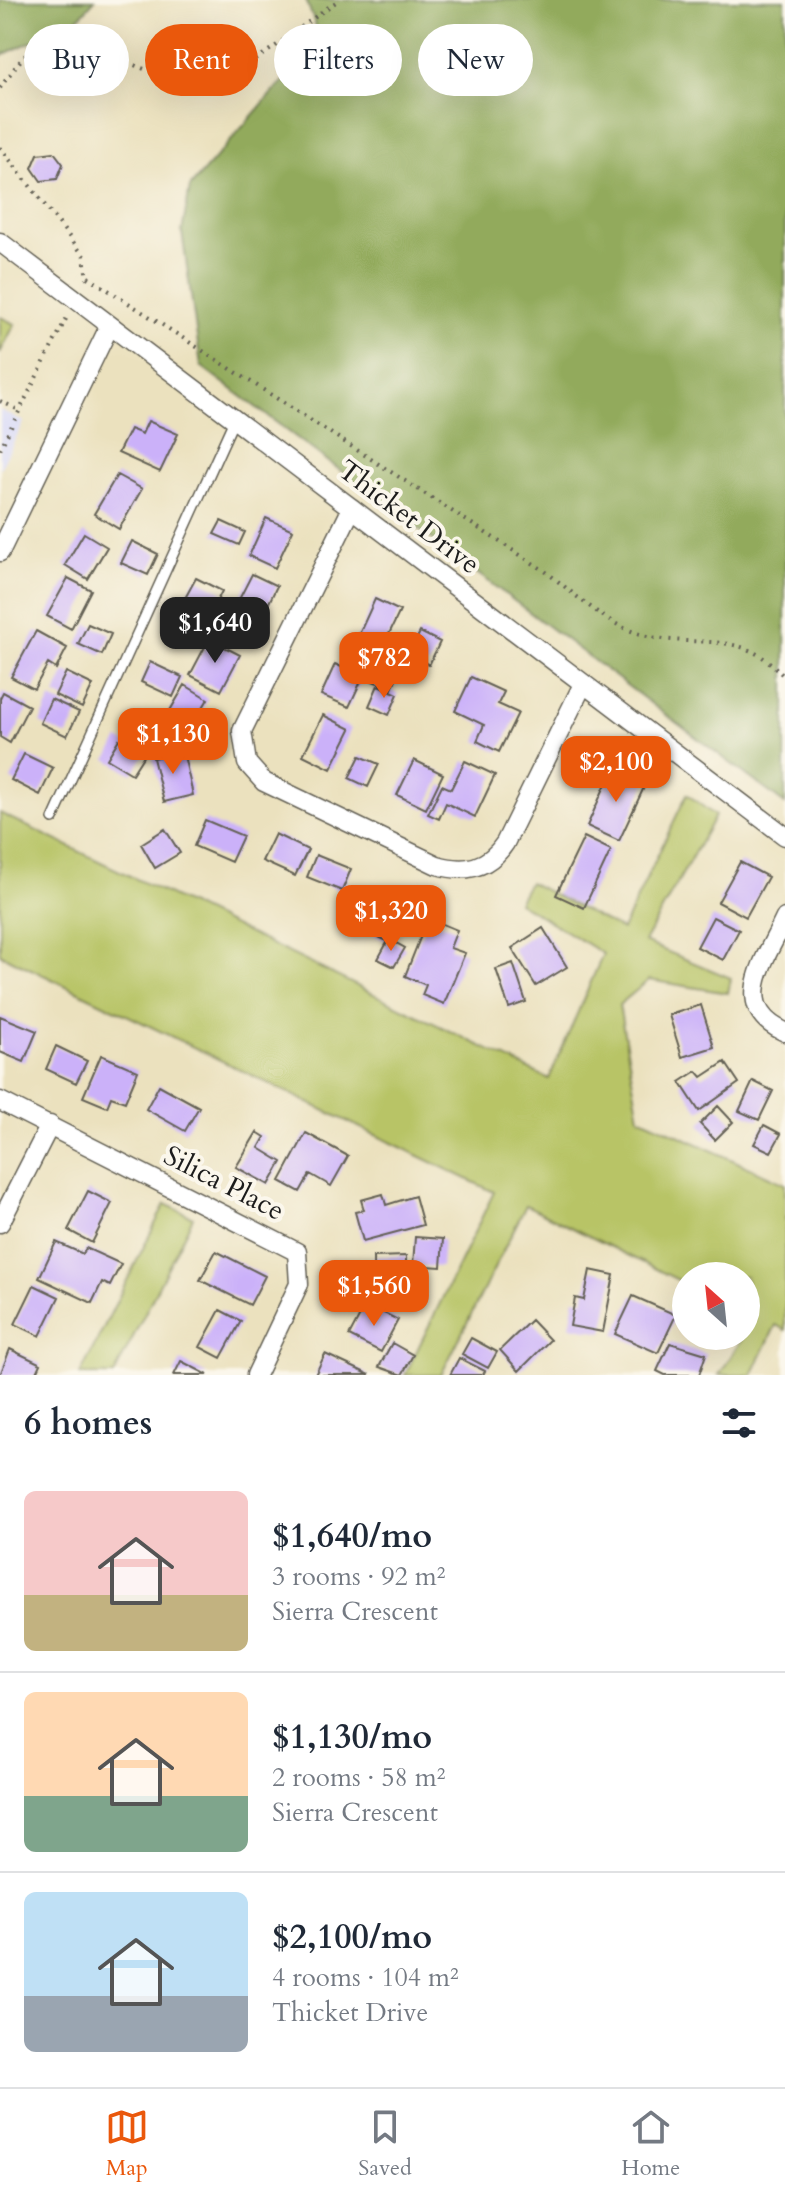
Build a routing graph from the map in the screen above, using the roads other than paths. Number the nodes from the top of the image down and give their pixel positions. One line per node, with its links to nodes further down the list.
1 (0, 242): 2 (street, Thicket Drive)
2 (109, 327): 3 (street, Thicket Drive); 5 (street)
3 (234, 420): 4 (street, Thicket Drive); 7 (lane)
4 (352, 508): 6 (street, Thicket Drive); 6 (street)
5 (0, 552)
6 (583, 684): 8 (street, Thicket Drive)
7 (53, 819)
8 (785, 836)
9 (785, 918): 10 (street)
10 (785, 1032)
11 (0, 1101): 12 (street, Silica Place)
12 (50, 1125): 13 (street); 14 (street, Silica Place)
13 (0, 1223)
14 (256, 1375)

